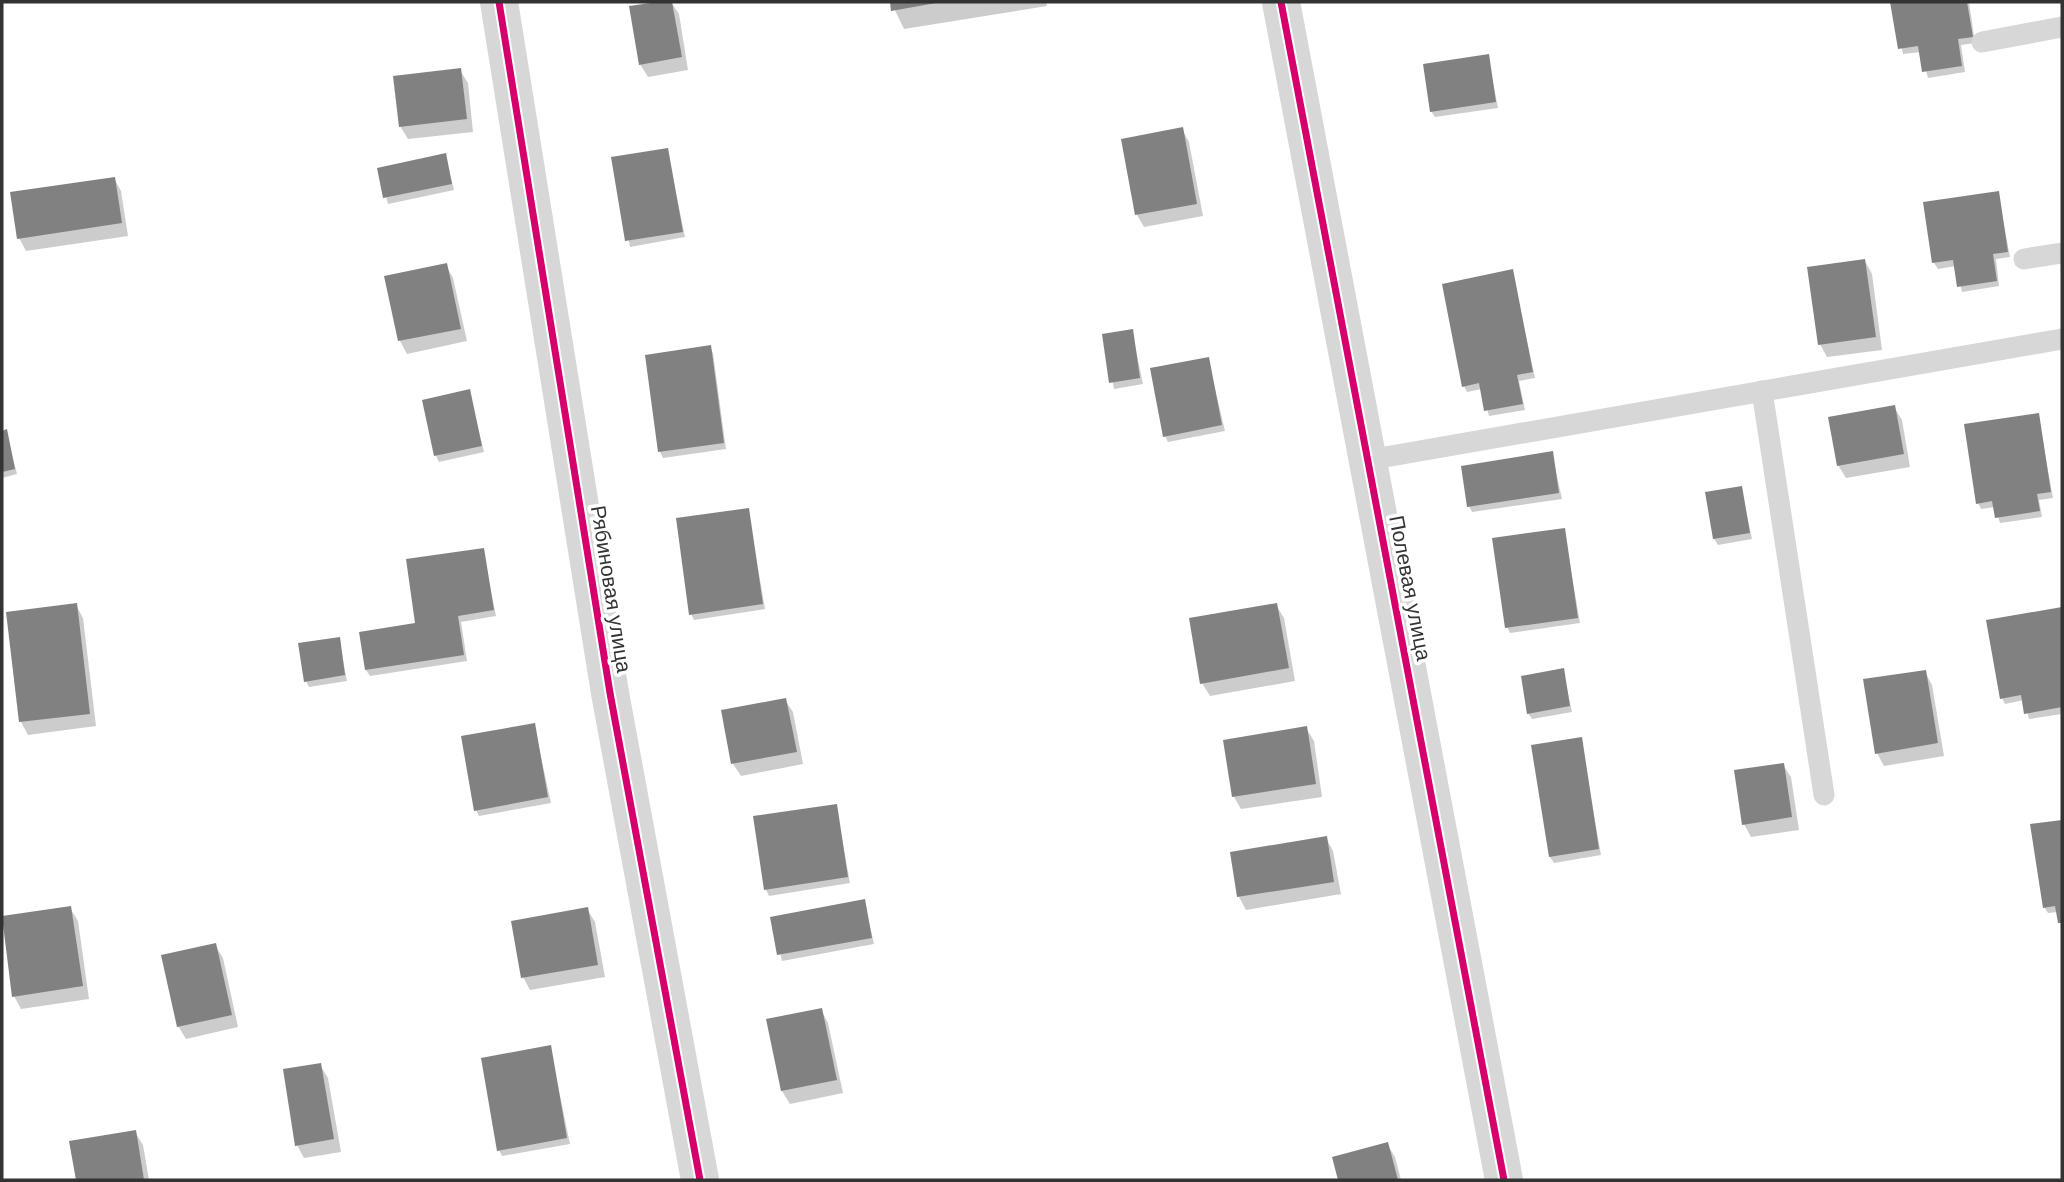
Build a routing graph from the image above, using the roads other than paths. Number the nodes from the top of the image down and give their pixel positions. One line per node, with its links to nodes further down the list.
1 (499, 2): 11 (street, Рябиновая улица)
2 (1281, 2): 9 (street, Полевая улица)
3 (2062, 27): 4 (lane)
4 (1982, 42)
5 (2062, 253): 6 (lane)
6 (2024, 259)
7 (2062, 339): 8 (lane)
8 (1762, 391): 9 (lane); 10 (lane)
9 (1368, 460): 12 (street, Полевая улица)
10 (1824, 795)
11 (700, 1180)
12 (1504, 1180)

